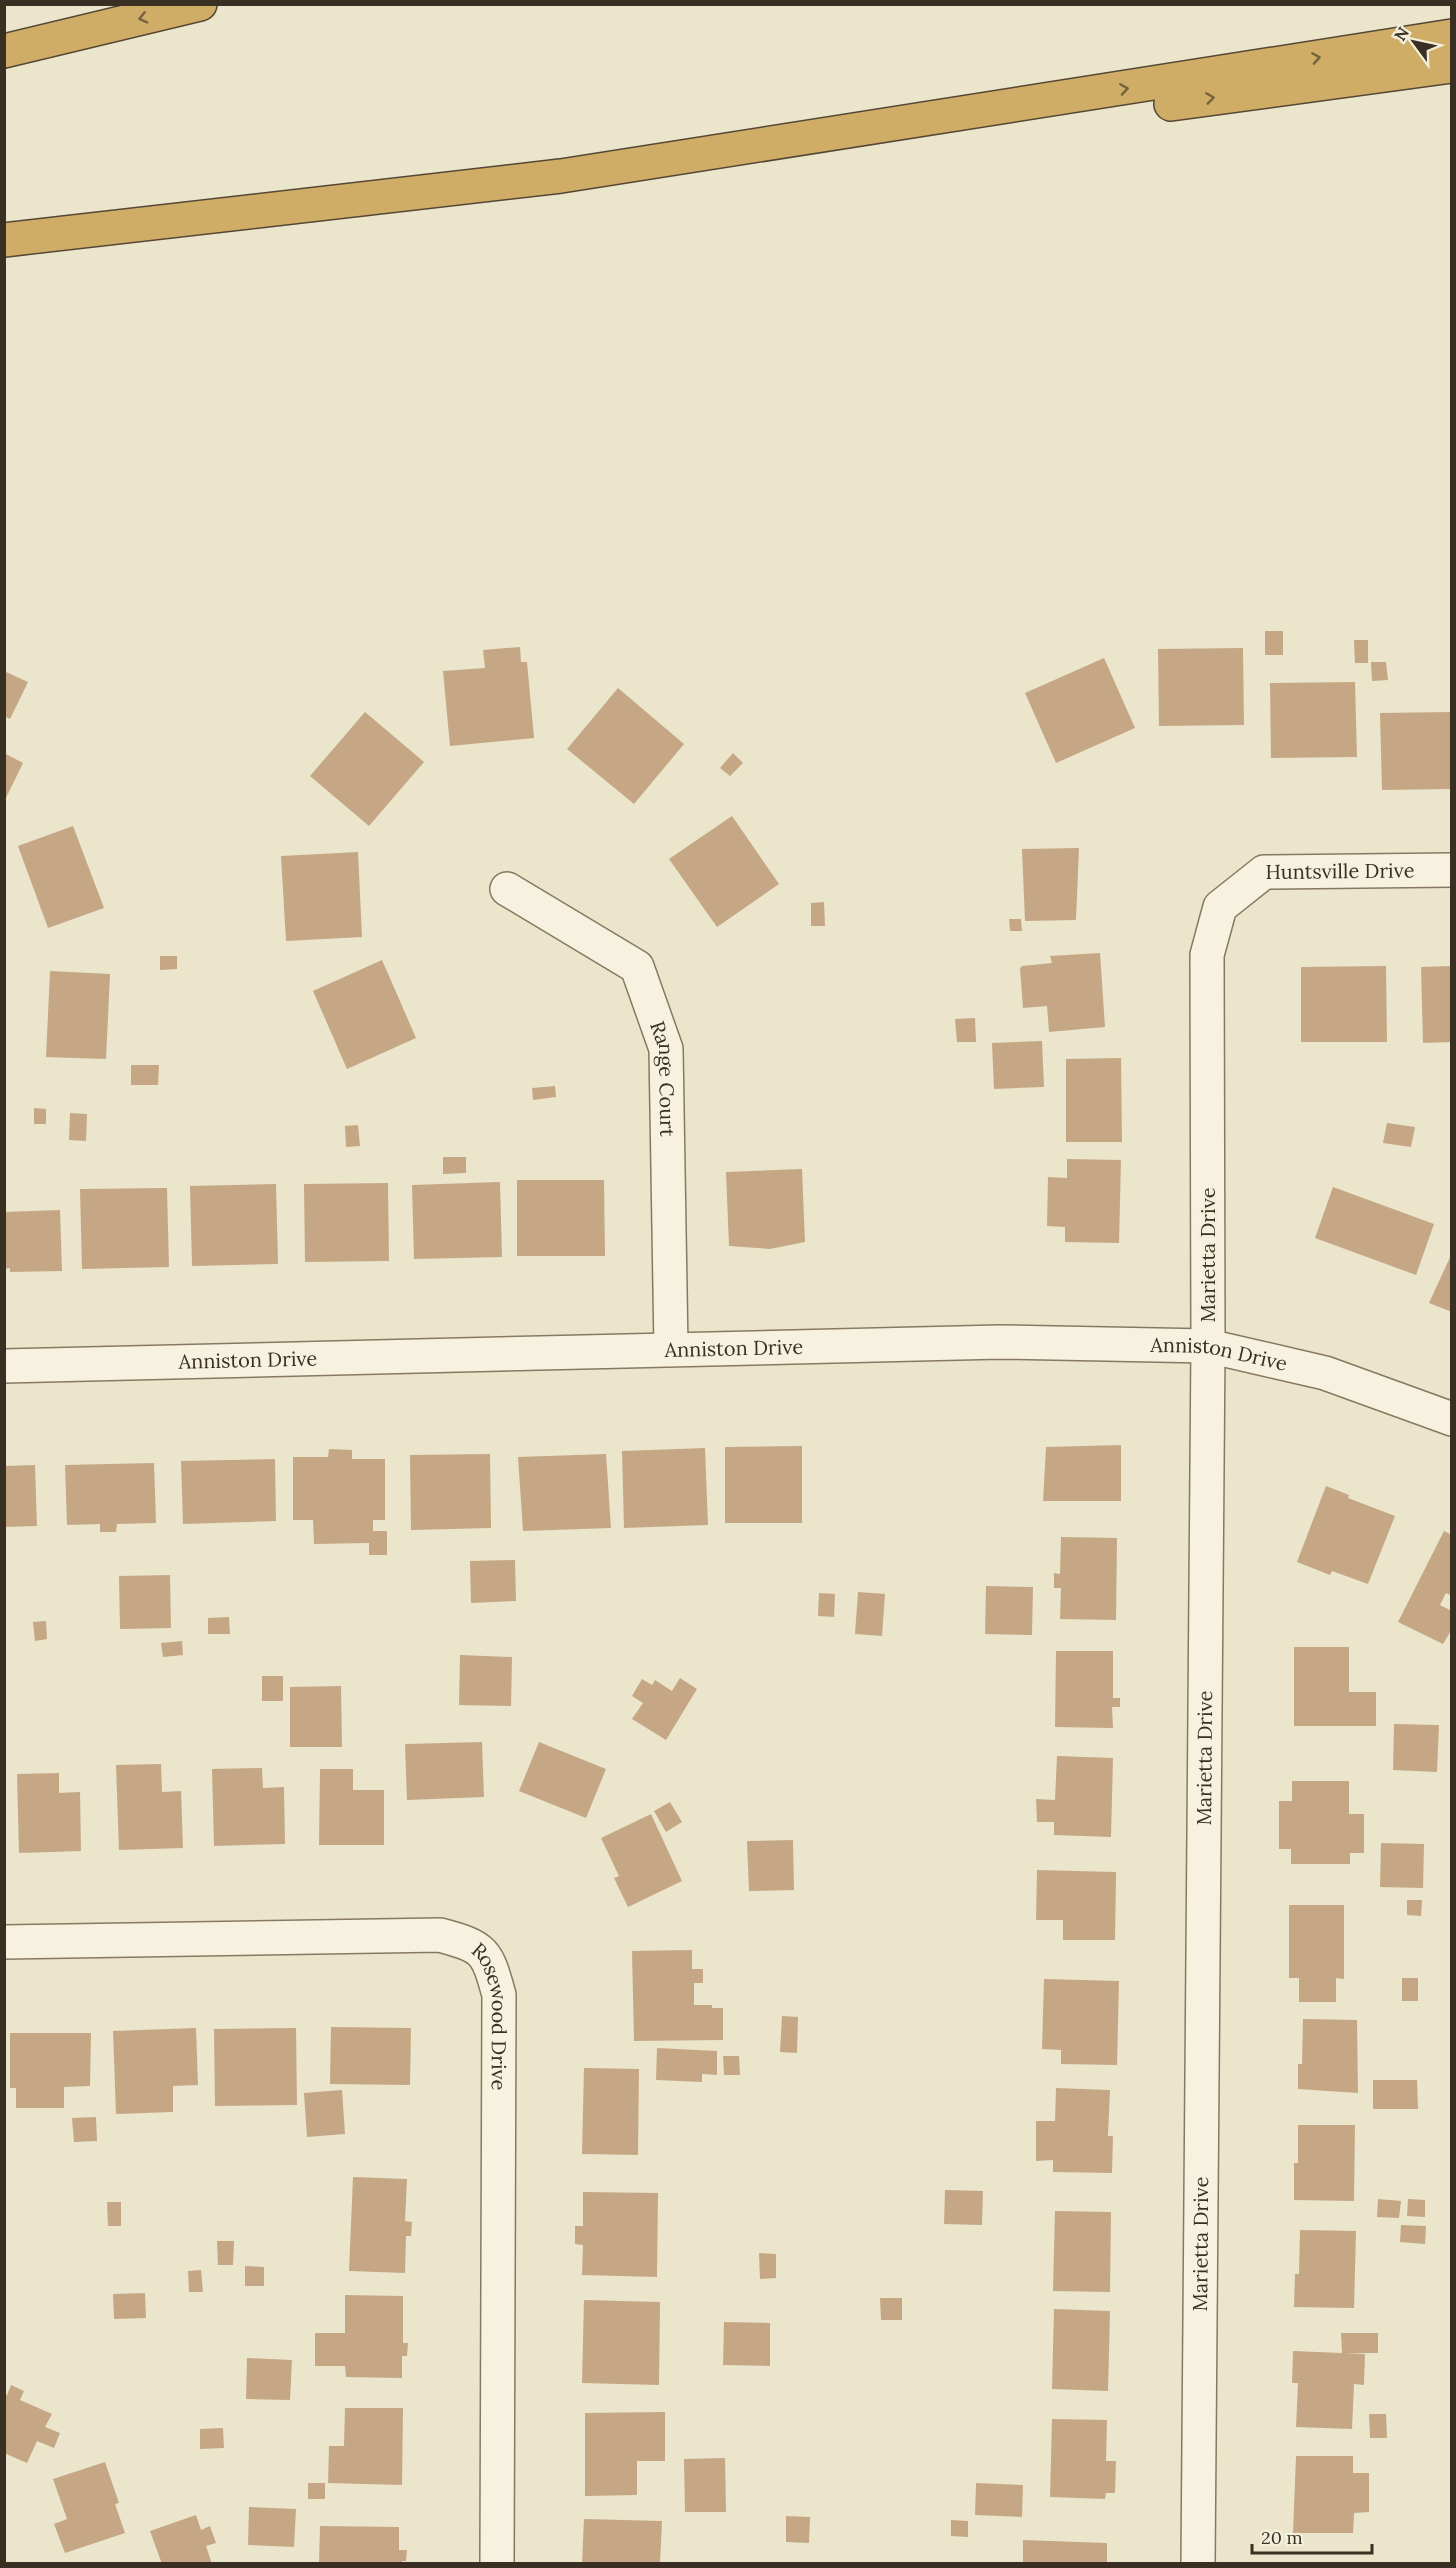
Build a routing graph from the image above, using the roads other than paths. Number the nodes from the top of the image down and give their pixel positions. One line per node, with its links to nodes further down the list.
1 (200, 4): 3 (highway, one-way to 3)
2 (1452, 36): 5 (highway, one-way to 2)
3 (4, 51)
4 (1452, 66): 5 (highway, one-way to 4)
5 (4, 240)
6 (1452, 870): 8 (street, Huntsville Drive)
7 (507, 889): 10 (street, Range Court)
8 (1207, 955): 9 (street, Marietta Drive)
9 (1208, 1346): 10 (street, Anniston Drive); 12 (street, Anniston Drive); 15 (street, Marietta Drive)
10 (670, 1349): 11 (street, Anniston Drive)
11 (4, 1366)
12 (1452, 1419)
13 (4, 1942): 14 (street, Rosewood Drive)
14 (497, 2564)
15 (1198, 2564)

